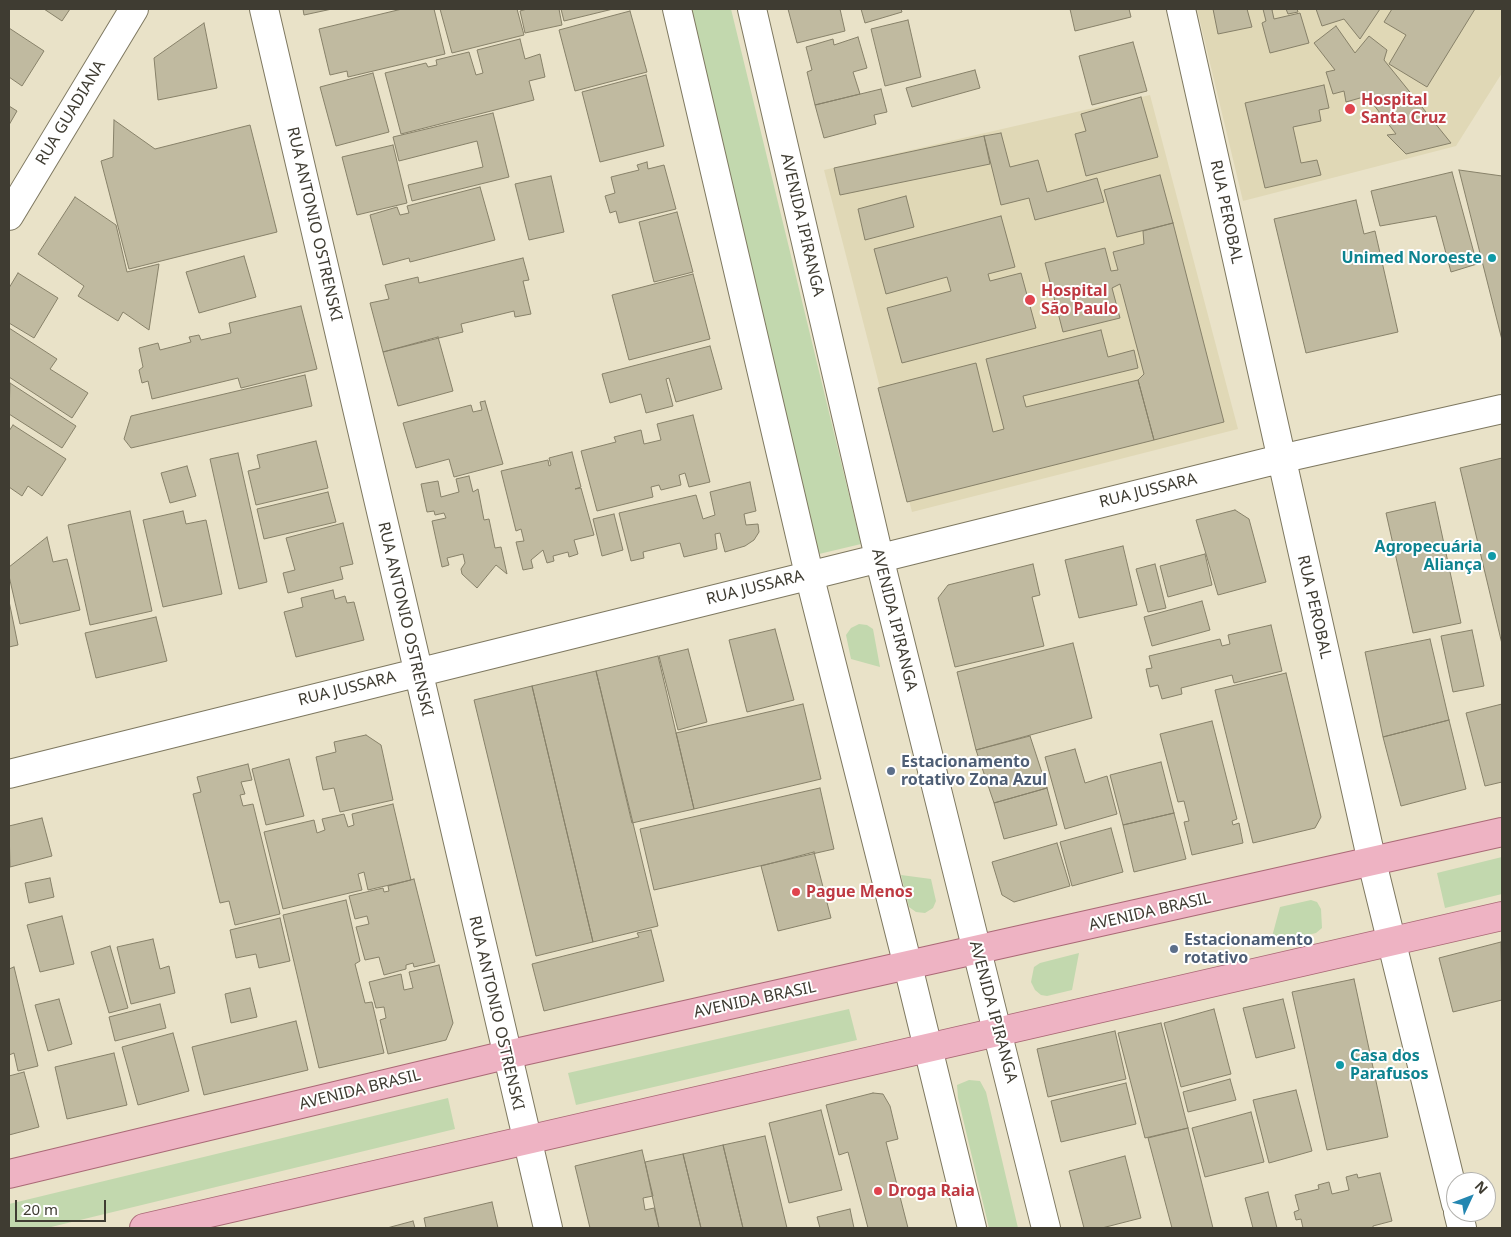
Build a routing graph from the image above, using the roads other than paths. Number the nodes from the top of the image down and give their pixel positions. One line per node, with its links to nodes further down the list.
1 (134, 9): 6 (street, RUA GUADIANA)
2 (264, 9): 11 (street, RUA ANTONIO OSTRENSKI)
3 (678, 9): 10 (street)
4 (752, 9): 9 (street, AVENIDA IPIRANGA)
5 (1181, 9): 8 (street, RUA PEROBAL)
6 (9, 216)
7 (1502, 409): 8 (street, RUA JUSSARA)
8 (1280, 459): 9 (street, RUA JUSSARA); 14 (street, RUA PEROBAL)
9 (879, 557): 10 (street, RUA JUSSARA); 17 (street, AVENIDA IPIRANGA)
10 (809, 574): 11 (street, RUA JUSSARA); 18 (street)
11 (417, 672): 12 (street, RUA JUSSARA); 21 (street, RUA ANTONIO OSTRENSKI)
12 (9, 774)
13 (1502, 832): 14 (main road, AVENIDA BRASIL)
14 (1372, 862): 16 (street, RUA PEROBAL); 17 (main road, AVENIDA BRASIL)
15 (1502, 916): 16 (main road)
16 (1392, 943): 19 (main road); 23 (street, RUA PEROBAL)
17 (976, 951): 18 (main road, AVENIDA BRASIL); 19 (street, AVENIDA IPIRANGA)
18 (908, 966): 20 (street); 21 (main road, AVENIDA BRASIL)
19 (997, 1032): 20 (main road); 28 (street, AVENIDA IPIRANGA)
20 (928, 1047): 22 (main road); 27 (street)
21 (506, 1055): 22 (street, RUA ANTONIO OSTRENSKI); 24 (main road, AVENIDA BRASIL)
22 (526, 1141): 25 (main road); 26 (street, RUA ANTONIO OSTRENSKI)
23 (1448, 1172)
24 (9, 1174)
25 (144, 1228)
26 (548, 1228)
27 (972, 1228)
28 (1046, 1228)

